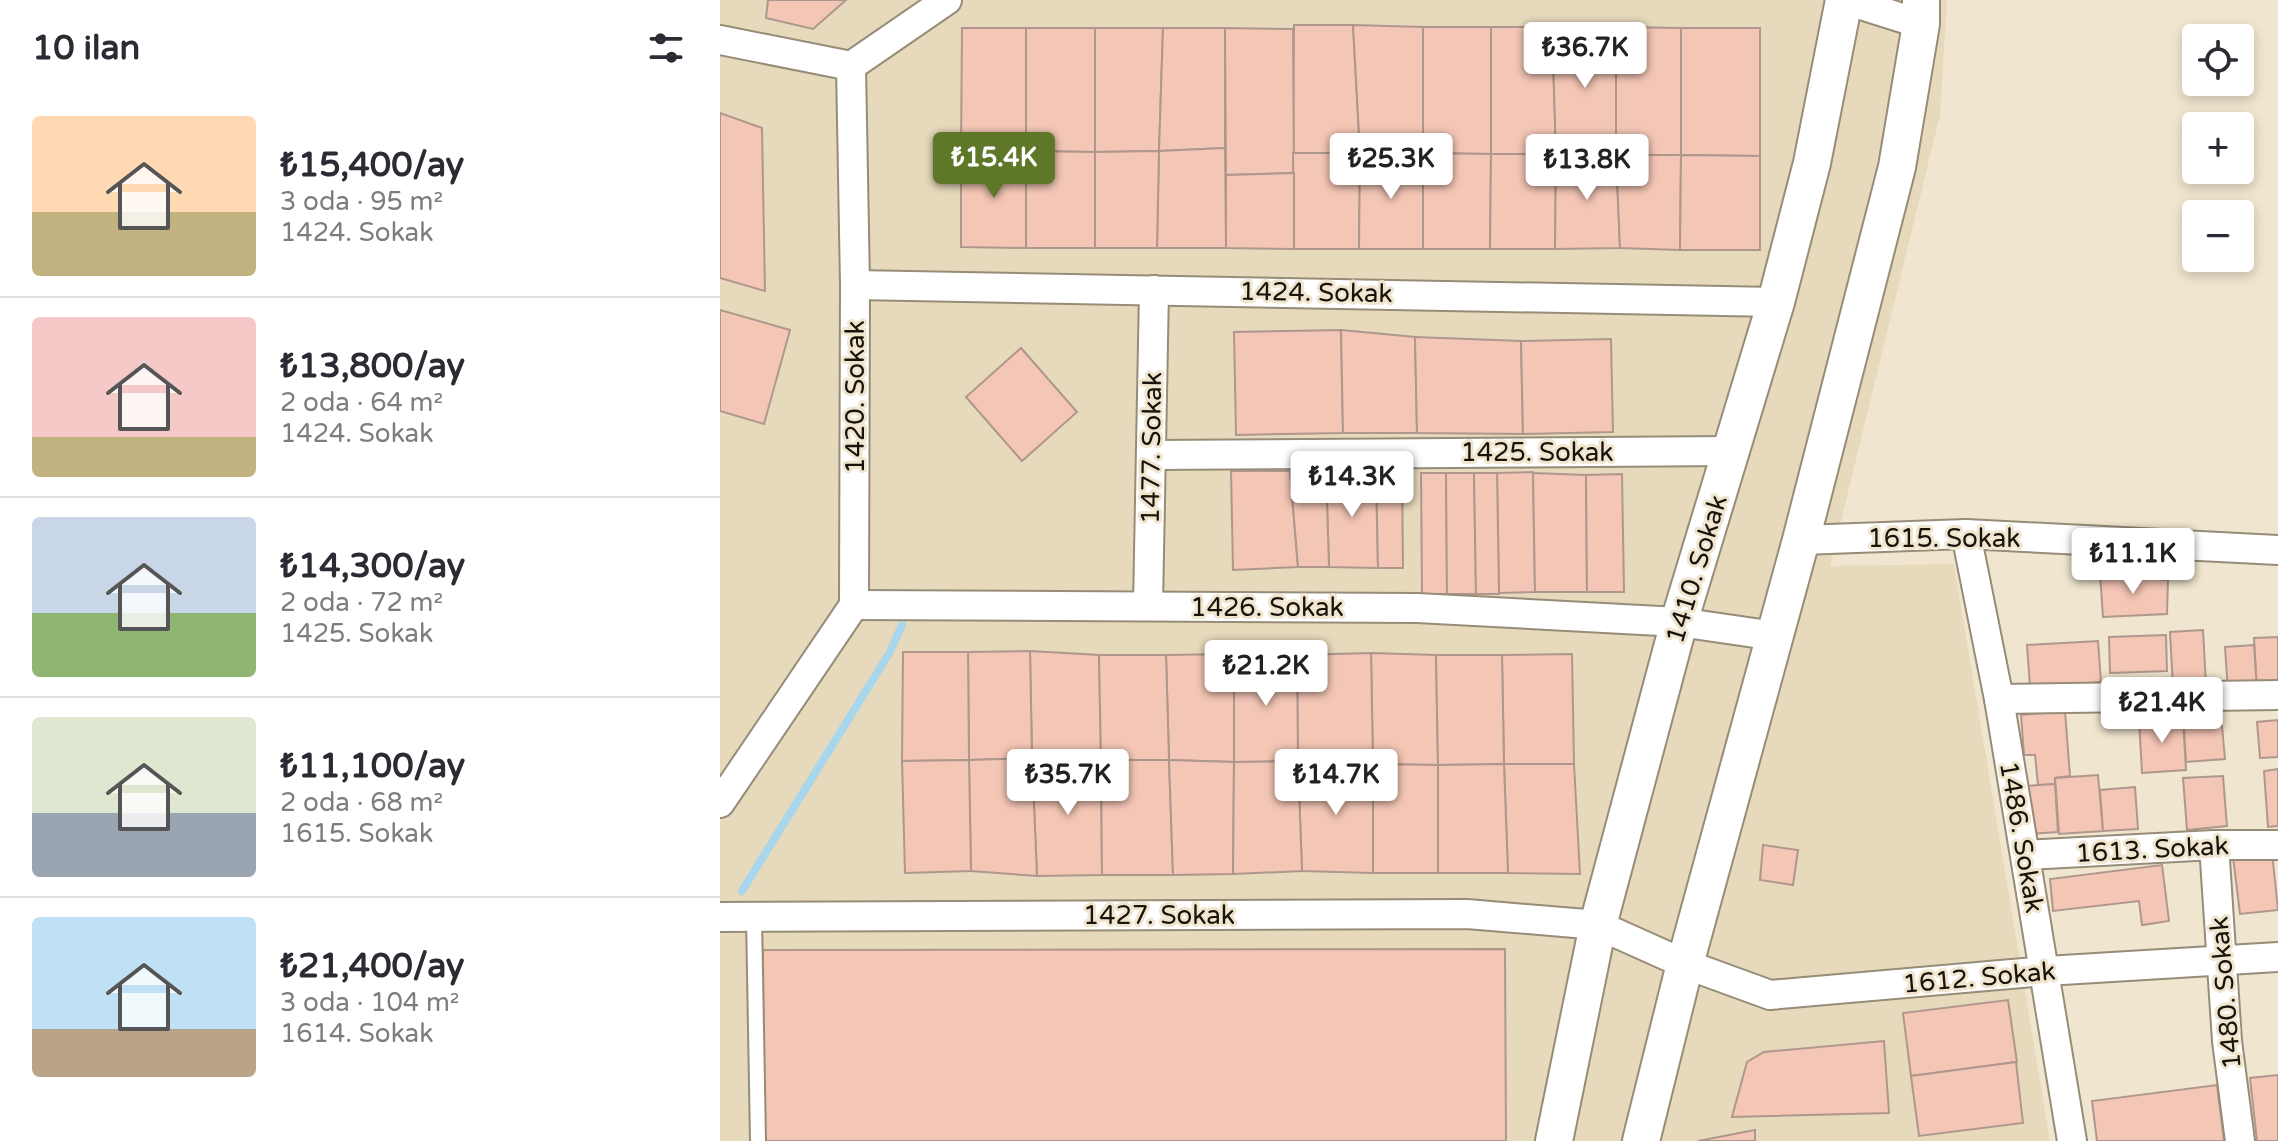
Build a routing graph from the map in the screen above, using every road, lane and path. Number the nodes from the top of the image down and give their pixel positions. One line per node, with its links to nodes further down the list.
1 (947, 0): 5 (street)
2 (1844, 0): 3 (street); 8 (street, 1410. Sokak)
3 (1921, 12): 12 (street)
4 (720, 40): 5 (street)
5 (851, 66): 6 (street, 1420. Sokak)
6 (855, 285): 7 (street, 1424. Sokak); 14 (street, 1420. Sokak)
7 (1154, 290): 8 (street, 1424. Sokak); 10 (street, 1477. Sokak)
8 (1776, 302): 9 (street, 1410. Sokak)
9 (1731, 451): 10 (street, 1425. Sokak); 16 (street, 1410. Sokak)
10 (1151, 455): 15 (street, 1477. Sokak)
11 (1966, 534): 12 (street, 1615. Sokak); 13 (street, 1615. Sokak); 19 (street, 1486. Sokak)
12 (1801, 540): 17 (street)
13 (2278, 550)
14 (854, 605): 15 (street, 1426. Sokak); 20 (street)
15 (1148, 606): 16 (street, 1426. Sokak)
16 (1679, 622): 17 (street); 26 (street, 1410. Sokak)
17 (1775, 636): 29 (street)
18 (2278, 695): 19 (street)
19 (1999, 699): 23 (street, 1486. Sokak)
20 (720, 803)
21 (2214, 845): 22 (street, 1613. Sokak); 23 (street, 1613. Sokak); 28 (street, 1480. Sokak)
22 (2278, 845)
23 (2025, 855): 30 (street, 1486. Sokak)
24 (720, 917): 25 (street, 1427. Sokak)
25 (754, 917): 26 (street, 1427. Sokak); 31 (lane)
26 (1598, 925): 29 (street, 1427. Sokak); 32 (street, 1410. Sokak)
27 (2278, 957): 28 (street, 1612. Sokak)
28 (2222, 961): 30 (street, 1612. Sokak); 35 (street, 1480. Sokak)
29 (1685, 964): 30 (street, 1612. Sokak); 33 (street)
30 (2046, 971): 34 (street, 1486. Sokak)
31 (758, 1141)
32 (1554, 1141)
33 (1641, 1141)
34 (2072, 1141)
35 (2240, 1141)

